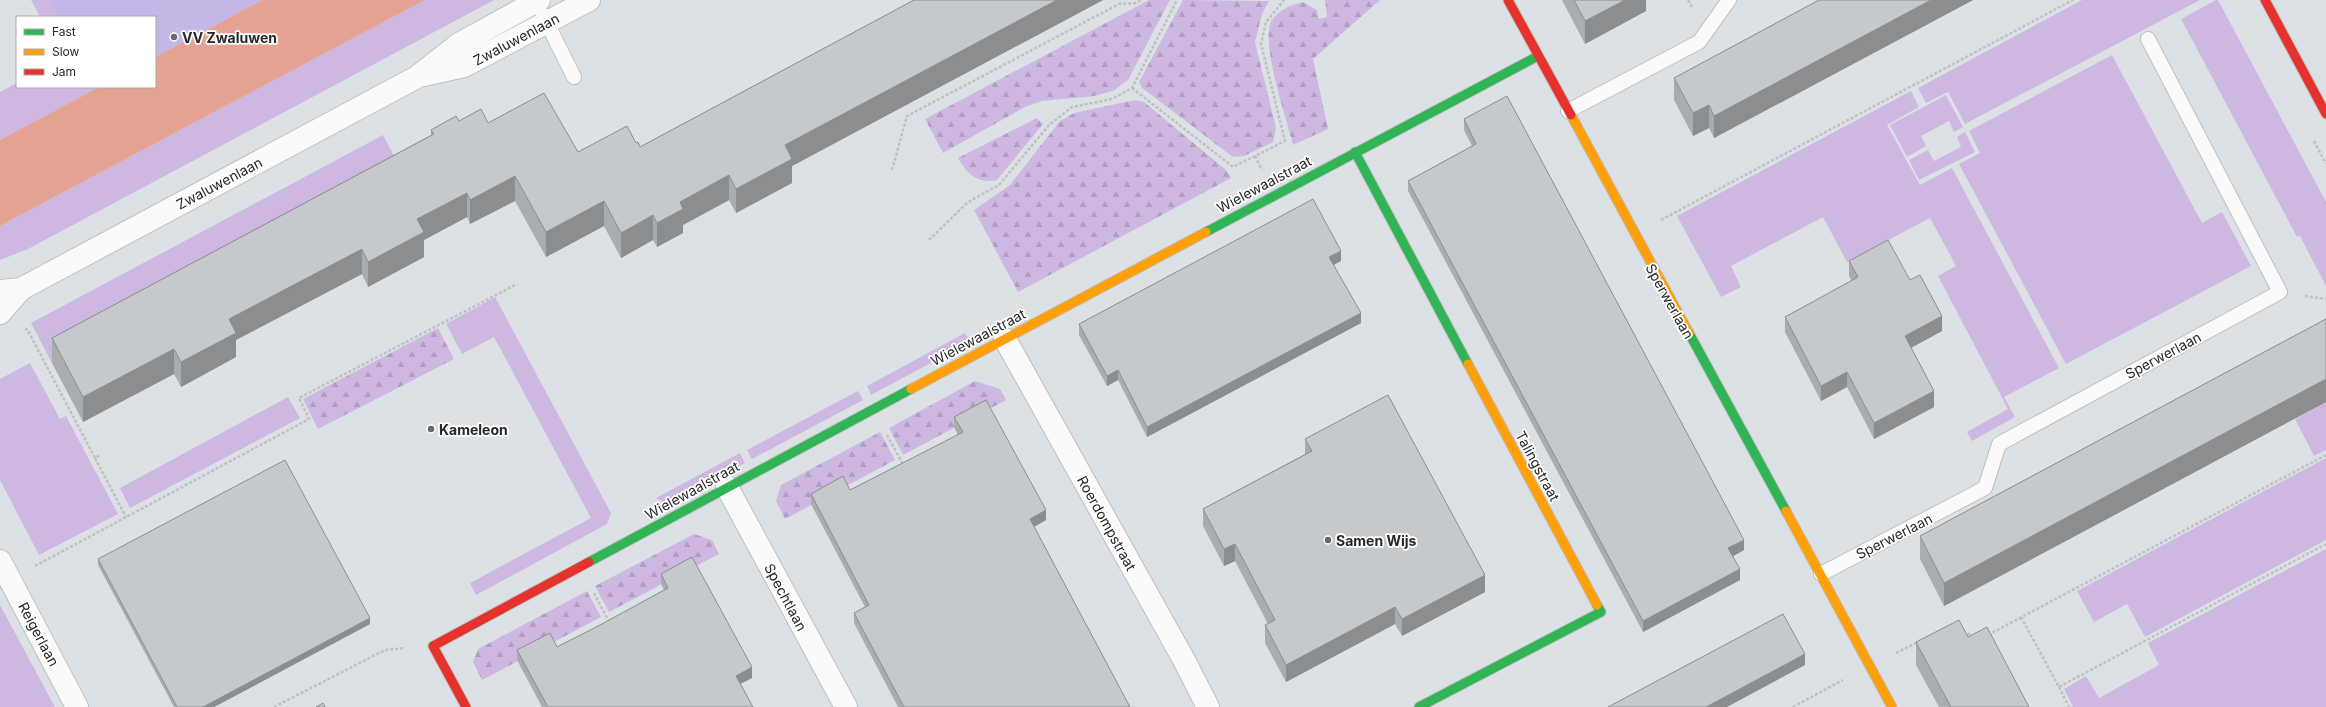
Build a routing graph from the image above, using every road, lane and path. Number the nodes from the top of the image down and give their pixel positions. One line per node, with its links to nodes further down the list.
1 (589, 0): 10 (street, Zwaluwenlaan)
2 (1142, 0): 19 (path)
3 (1176, 0): 15 (path)
4 (1281, 0): 15 (path)
5 (1508, 0): 12 (street, Sperwerlaan)
6 (1729, 0): 16 (lane)
7 (2073, 0): 20 (path)
8 (2265, 0): 17 (street)
9 (538, 1): 10 (lane); 13 (street, Zwaluwenlaan)
10 (546, 23): 13 (street, Zwaluwenlaan); 14 (lane)
11 (2148, 39): 37 (lane, Sperwerlaan)
12 (1538, 56): 16 (street, Sperwerlaan); 18 (street, Wielewaalstraat)
13 (417, 76): 23 (street, Zwaluwenlaan)
14 (574, 77)
15 (1132, 88): 21 (path)
16 (1568, 111): 20 (street, Sperwerlaan)
17 (2326, 114)
18 (1355, 152): 26 (street, Wielewaalstraat); 53 (street, Talingstraat)
19 (892, 170)
20 (1634, 234): 37 (street, Sperwerlaan)
21 (929, 240)
22 (517, 284): 33 (path)
23 (10, 290): 24 (street, Zwaluwenlaan)
24 (0, 313)
25 (20, 333): 30 (path)
26 (1005, 339): 27 (street, Wielewaalstraat); 52 (street, Roerdompstraat)
27 (873, 409): 31 (path); 32 (street, Wielewaalstraat)
28 (100, 455): 30 (path)
29 (2326, 455): 39 (path)
30 (95, 458): 33 (path)
31 (907, 471)
32 (727, 487): 36 (street, Wielewaalstraat); 51 (street, Spechtlaan)
33 (126, 517): 38 (path)
34 (2326, 544): 47 (path)
35 (0, 560): 38 (street, Reigerlaan)
36 (580, 568): 40 (path); 45 (street, Wielewaalstraat)
37 (1820, 574): 46 (street, Sperwerlaan)
38 (10, 579): 48 (street, Reigerlaan)
39 (2021, 617): 42 (path); 47 (path)
40 (610, 623)
41 (1959, 628): 44 (path)
42 (1985, 637)
43 (1925, 639): 46 (path)
44 (1979, 640)
45 (433, 646): 49 (path); 50 (street)
46 (1870, 667): 54 (path); 55 (street, Sperwerlaan)
47 (2059, 687): 56 (path)
48 (77, 707)
49 (274, 707)
50 (466, 707)
51 (846, 707)
52 (1208, 707)
53 (1420, 707)
54 (1792, 707)
55 (1892, 707)
56 (2069, 707)

